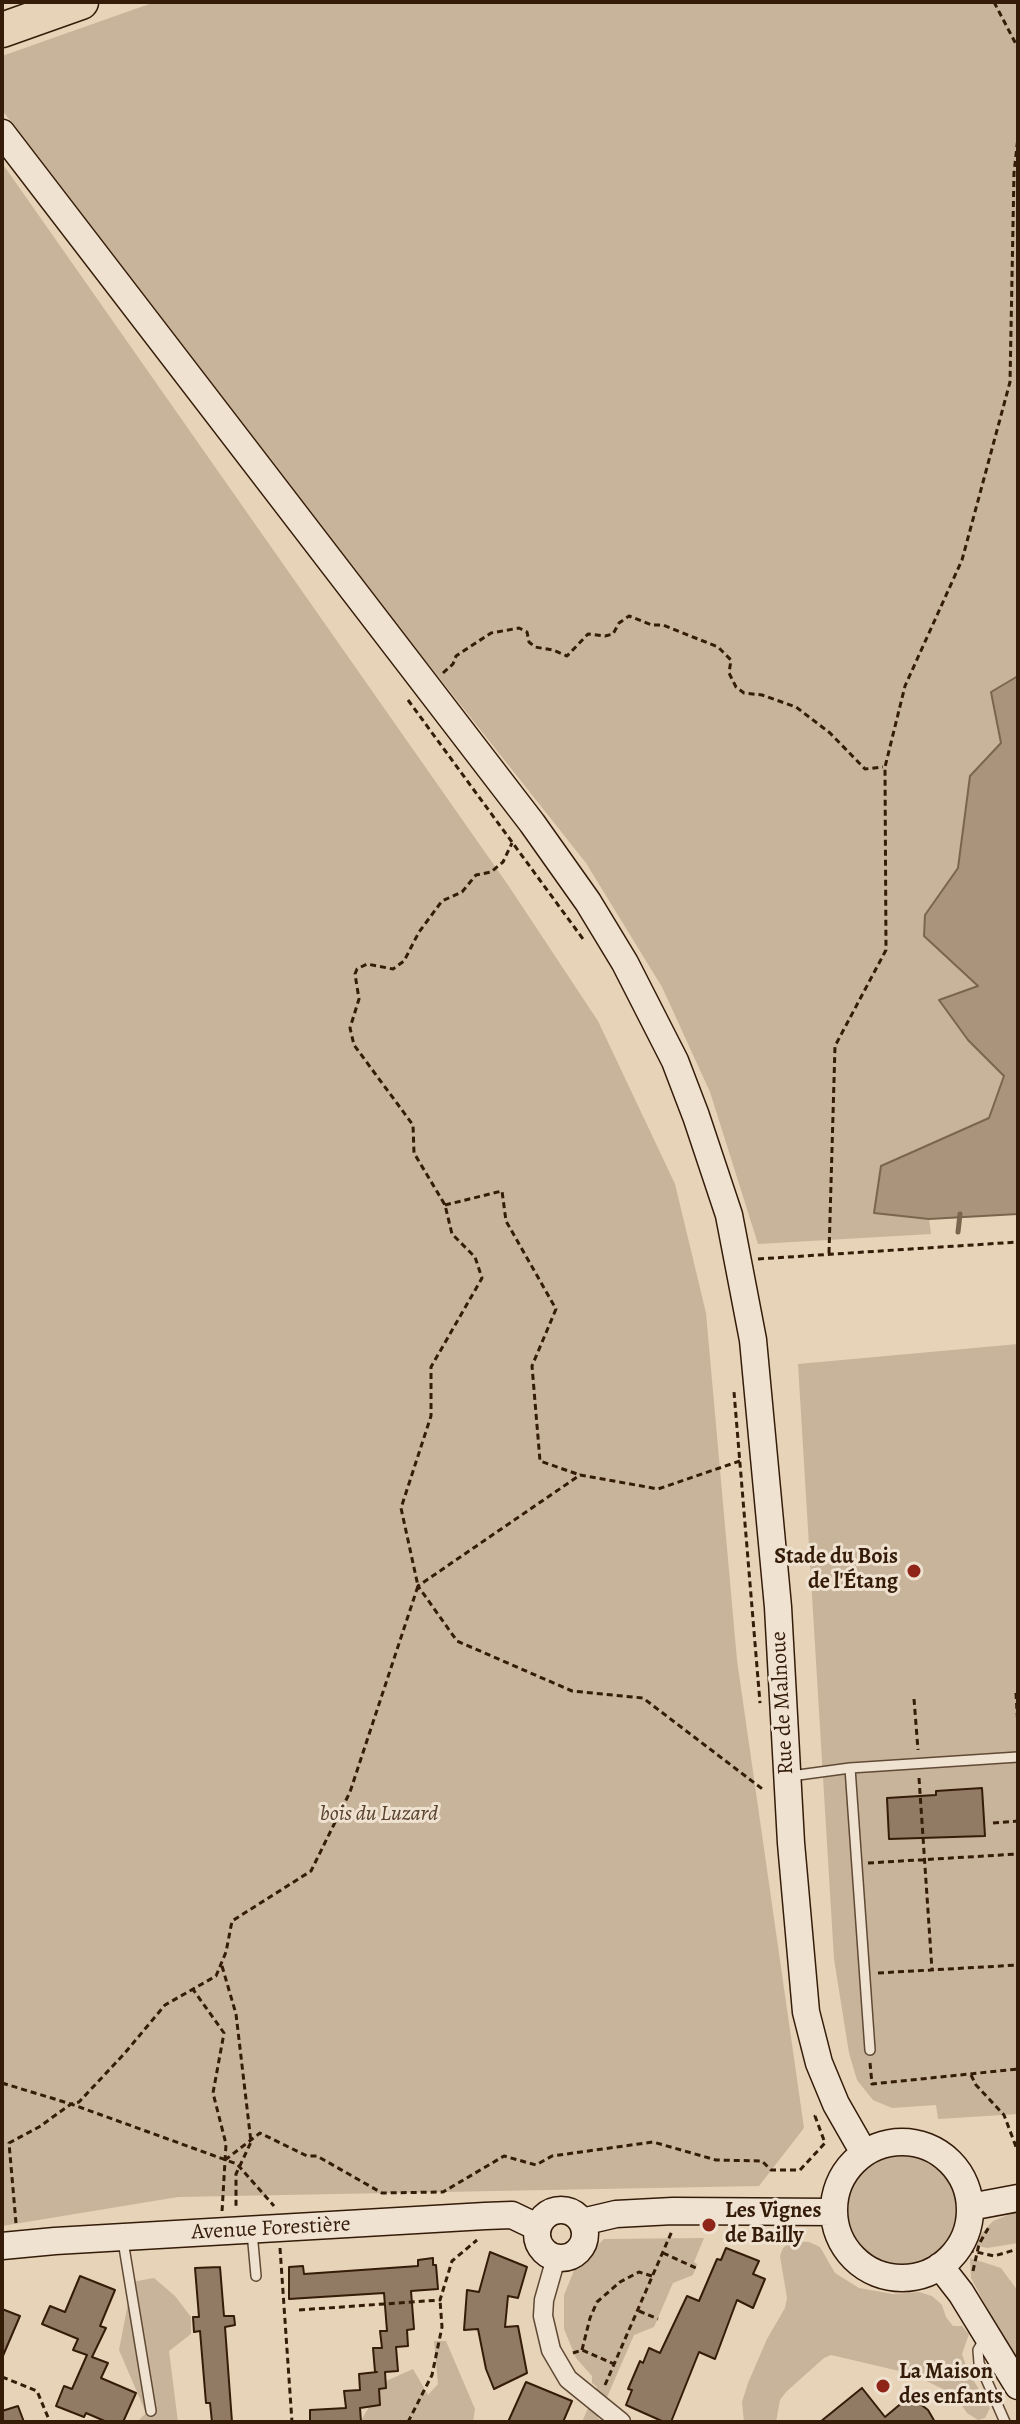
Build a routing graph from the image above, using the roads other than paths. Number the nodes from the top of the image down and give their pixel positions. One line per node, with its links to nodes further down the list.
1 (81, 2): 2 (highway)
2 (2, 30)
3 (2, 133): 6 (main road, Rue de Malnoue)
4 (1018, 1757): 5 (lane)
5 (850, 1768): 6 (lane); 7 (lane)
6 (777, 1778): 8 (main road, Rue de Malnoue)
7 (870, 2050)
8 (864, 2153): 10 (main road); 11 (main road)
9 (1013, 2199): 10 (main road)
10 (970, 2207): 17 (main road)
11 (834, 2212): 12 (main road); 17 (main road)
12 (582, 2222): 13 (main road); 18 (main road)
13 (537, 2227): 14 (main road, Avenue Forestière); 18 (main road)
14 (236, 2231): 15 (main road, Avenue Forestière); 19 (lane)
15 (123, 2237): 16 (main road, Avenue Forestière); 22 (lane)
16 (10, 2245)
17 (958, 2256): 20 (main road)
18 (556, 2258): 23 (street)
19 (256, 2276)
20 (987, 2335): 21 (main road); 24 (lane)
21 (1018, 2386)
22 (151, 2411)
23 (621, 2422)
24 (1004, 2422)

